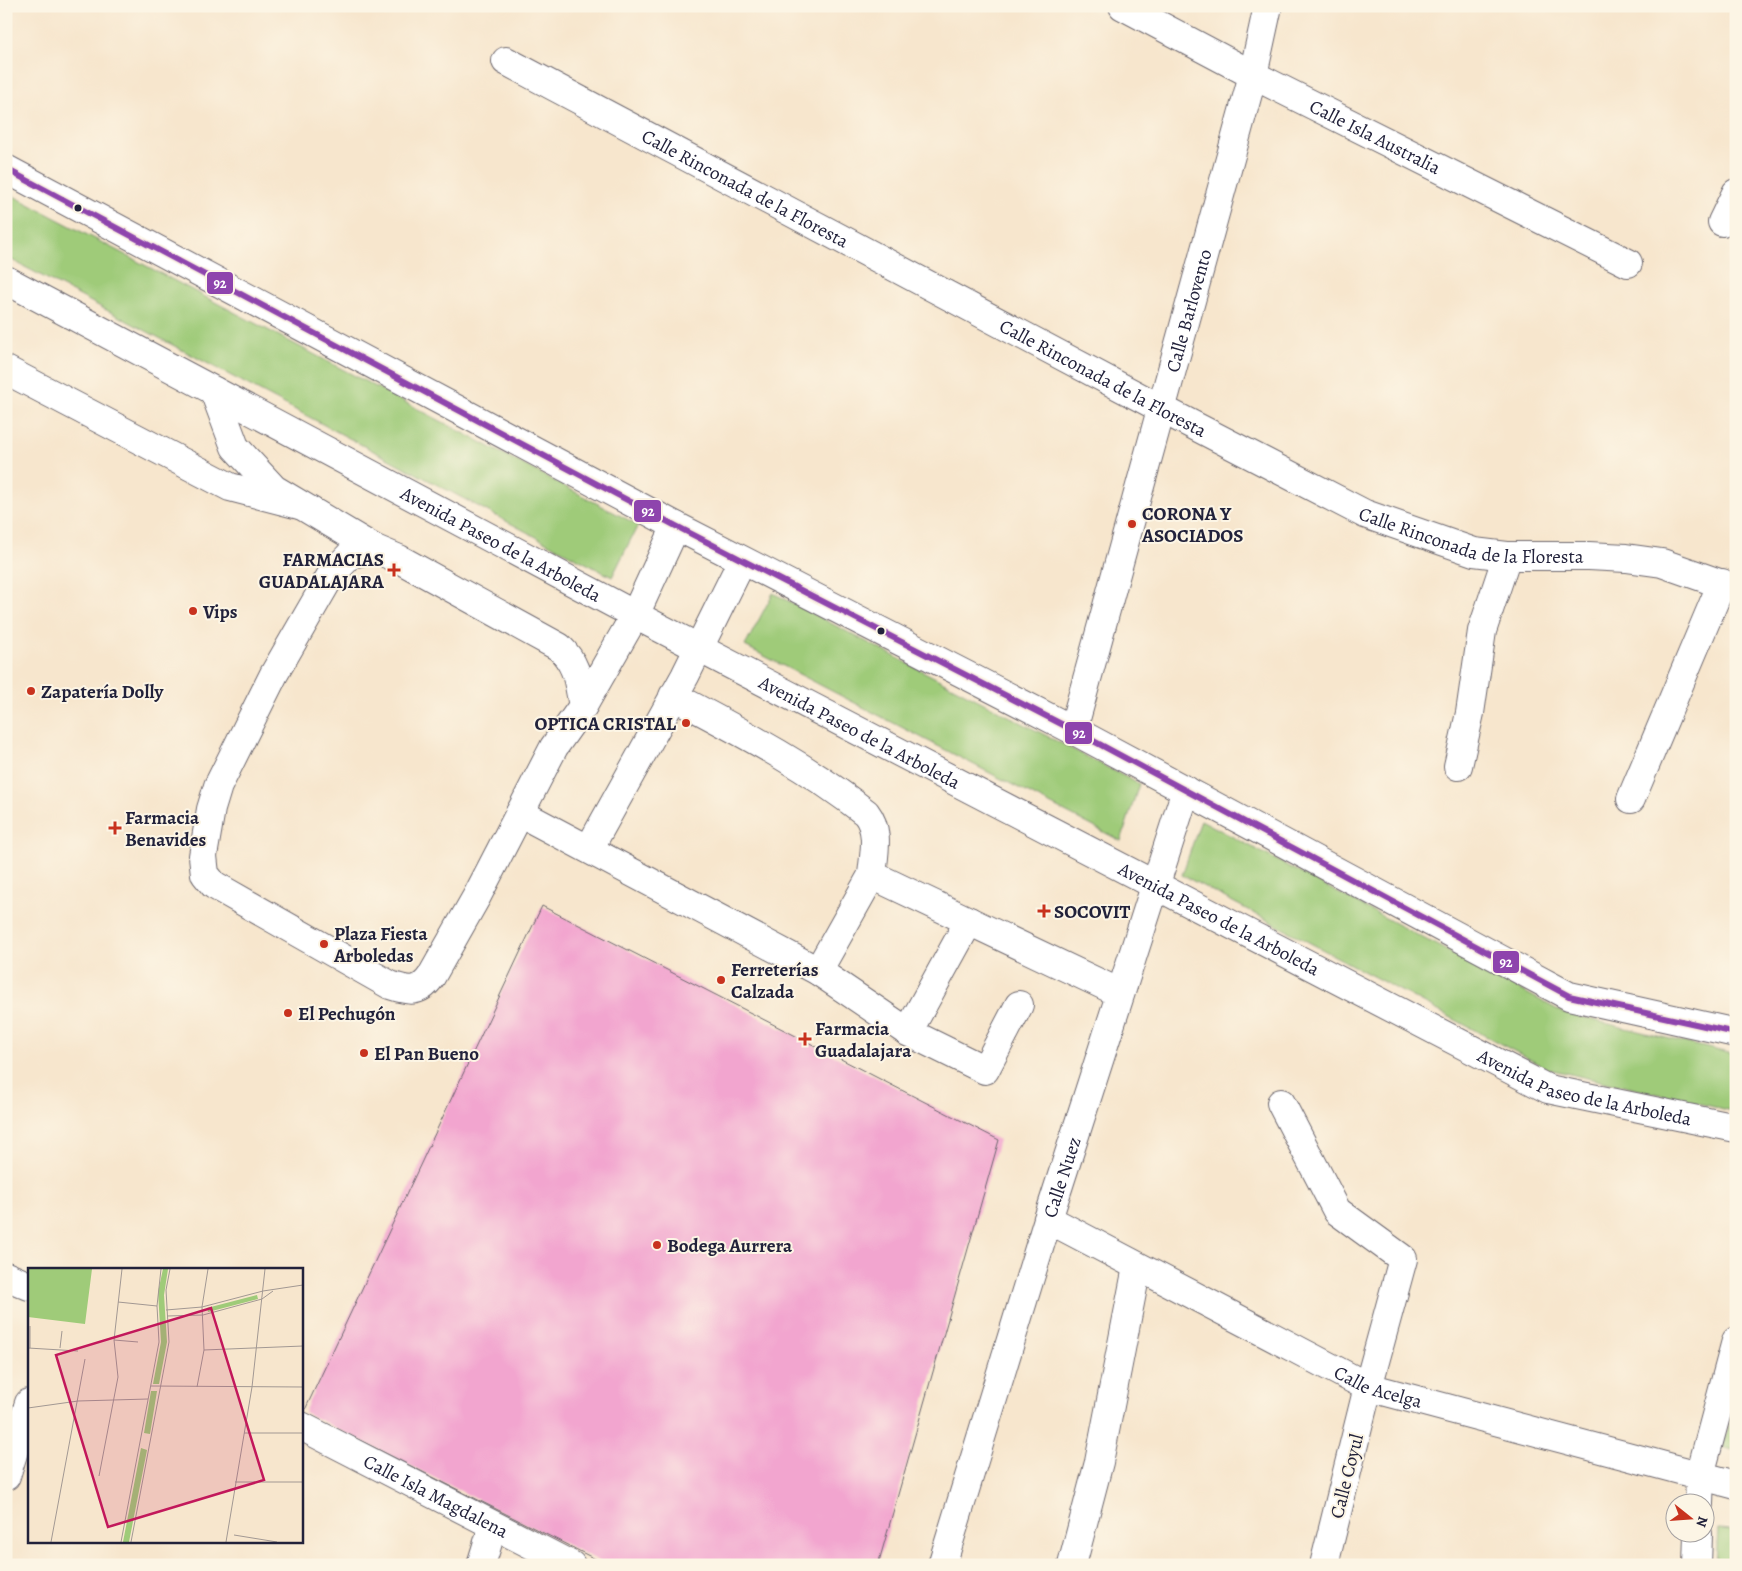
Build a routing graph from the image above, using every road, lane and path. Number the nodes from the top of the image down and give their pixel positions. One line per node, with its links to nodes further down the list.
1 (1123, 6): 4 (street, Calle Isla Australia)
2 (1268, 6): 4 (street, Calle Barlovento)
3 (506, 61): 12 (street, Calle Rinconada de la Floresta)
4 (1253, 75): 8 (street, Calle Isla Australia); 12 (street, Calle Barlovento)
5 (6, 169): 14 (street)
6 (1736, 193): 7 (street)
7 (1722, 222)
8 (1628, 264)
9 (6, 280): 11 (street, Avenida Paseo de la Arboleda)
10 (6, 370): 13 (street)
11 (214, 391): 13 (street); 19 (street, Avenida Paseo de la Arboleda)
12 (1162, 409): 16 (street, Calle Rinconada de la Floresta); 23 (street, Calle Barlovento)
13 (299, 504): 15 (street)
14 (676, 526): 17 (street); 19 (street)
15 (373, 548): 22 (street); 27 (street)
16 (1507, 556): 18 (street, Calle Rinconada de la Floresta); 24 (street)
17 (742, 561): 20 (street); 23 (street)
18 (1729, 586): 26 (street)
19 (635, 615): 20 (street, Avenida Paseo de la Arboleda); 22 (street)
20 (699, 648): 21 (street); 30 (street, Avenida Paseo de la Arboleda)
21 (673, 696): 28 (street); 29 (street)
22 (583, 706): 27 (street)
23 (1073, 730): 25 (street)
24 (1458, 766)
25 (1186, 790): 30 (street, Calle Nuez); 36 (street)
26 (1631, 799)
27 (520, 813): 28 (street)
28 (589, 849): 32 (street)
29 (872, 875): 31 (street); 32 (street)
30 (1156, 885): 33 (street, Calle Nuez); 38 (street, Avenida Paseo de la Arboleda)
31 (969, 921): 33 (street); 35 (street)
32 (818, 971): 35 (street)
33 (1120, 993): 39 (street, Calle Nuez)
34 (1019, 1005): 35 (street)
35 (908, 1032)
36 (1736, 1033)
37 (1282, 1103): 44 (street, Calle Coyul)
38 (1736, 1128)
39 (1048, 1219): 40 (street, Calle Acelga); 55 (street, Calle Nuez)
40 (1137, 1266): 44 (street, Calle Acelga); 56 (street)
41 (6, 1276): 42 (street)
42 (28, 1286)
43 (1736, 1341): 47 (street)
44 (1368, 1387): 47 (street, Calle Acelga); 57 (street, Calle Coyul)
45 (28, 1406): 48 (street)
46 (302, 1427): 51 (street, Calle Isla Magdalena)
47 (1700, 1475): 49 (street, Calle Acelga); 50 (street)
48 (6, 1476)
49 (1736, 1485)
50 (1699, 1494)
51 (493, 1526): 53 (street); 54 (street, Calle Isla Magdalena)
52 (1697, 1544): 58 (street)
53 (481, 1565)
54 (571, 1565)
55 (942, 1565)
56 (1072, 1565)
57 (1324, 1565)
58 (1696, 1565)

